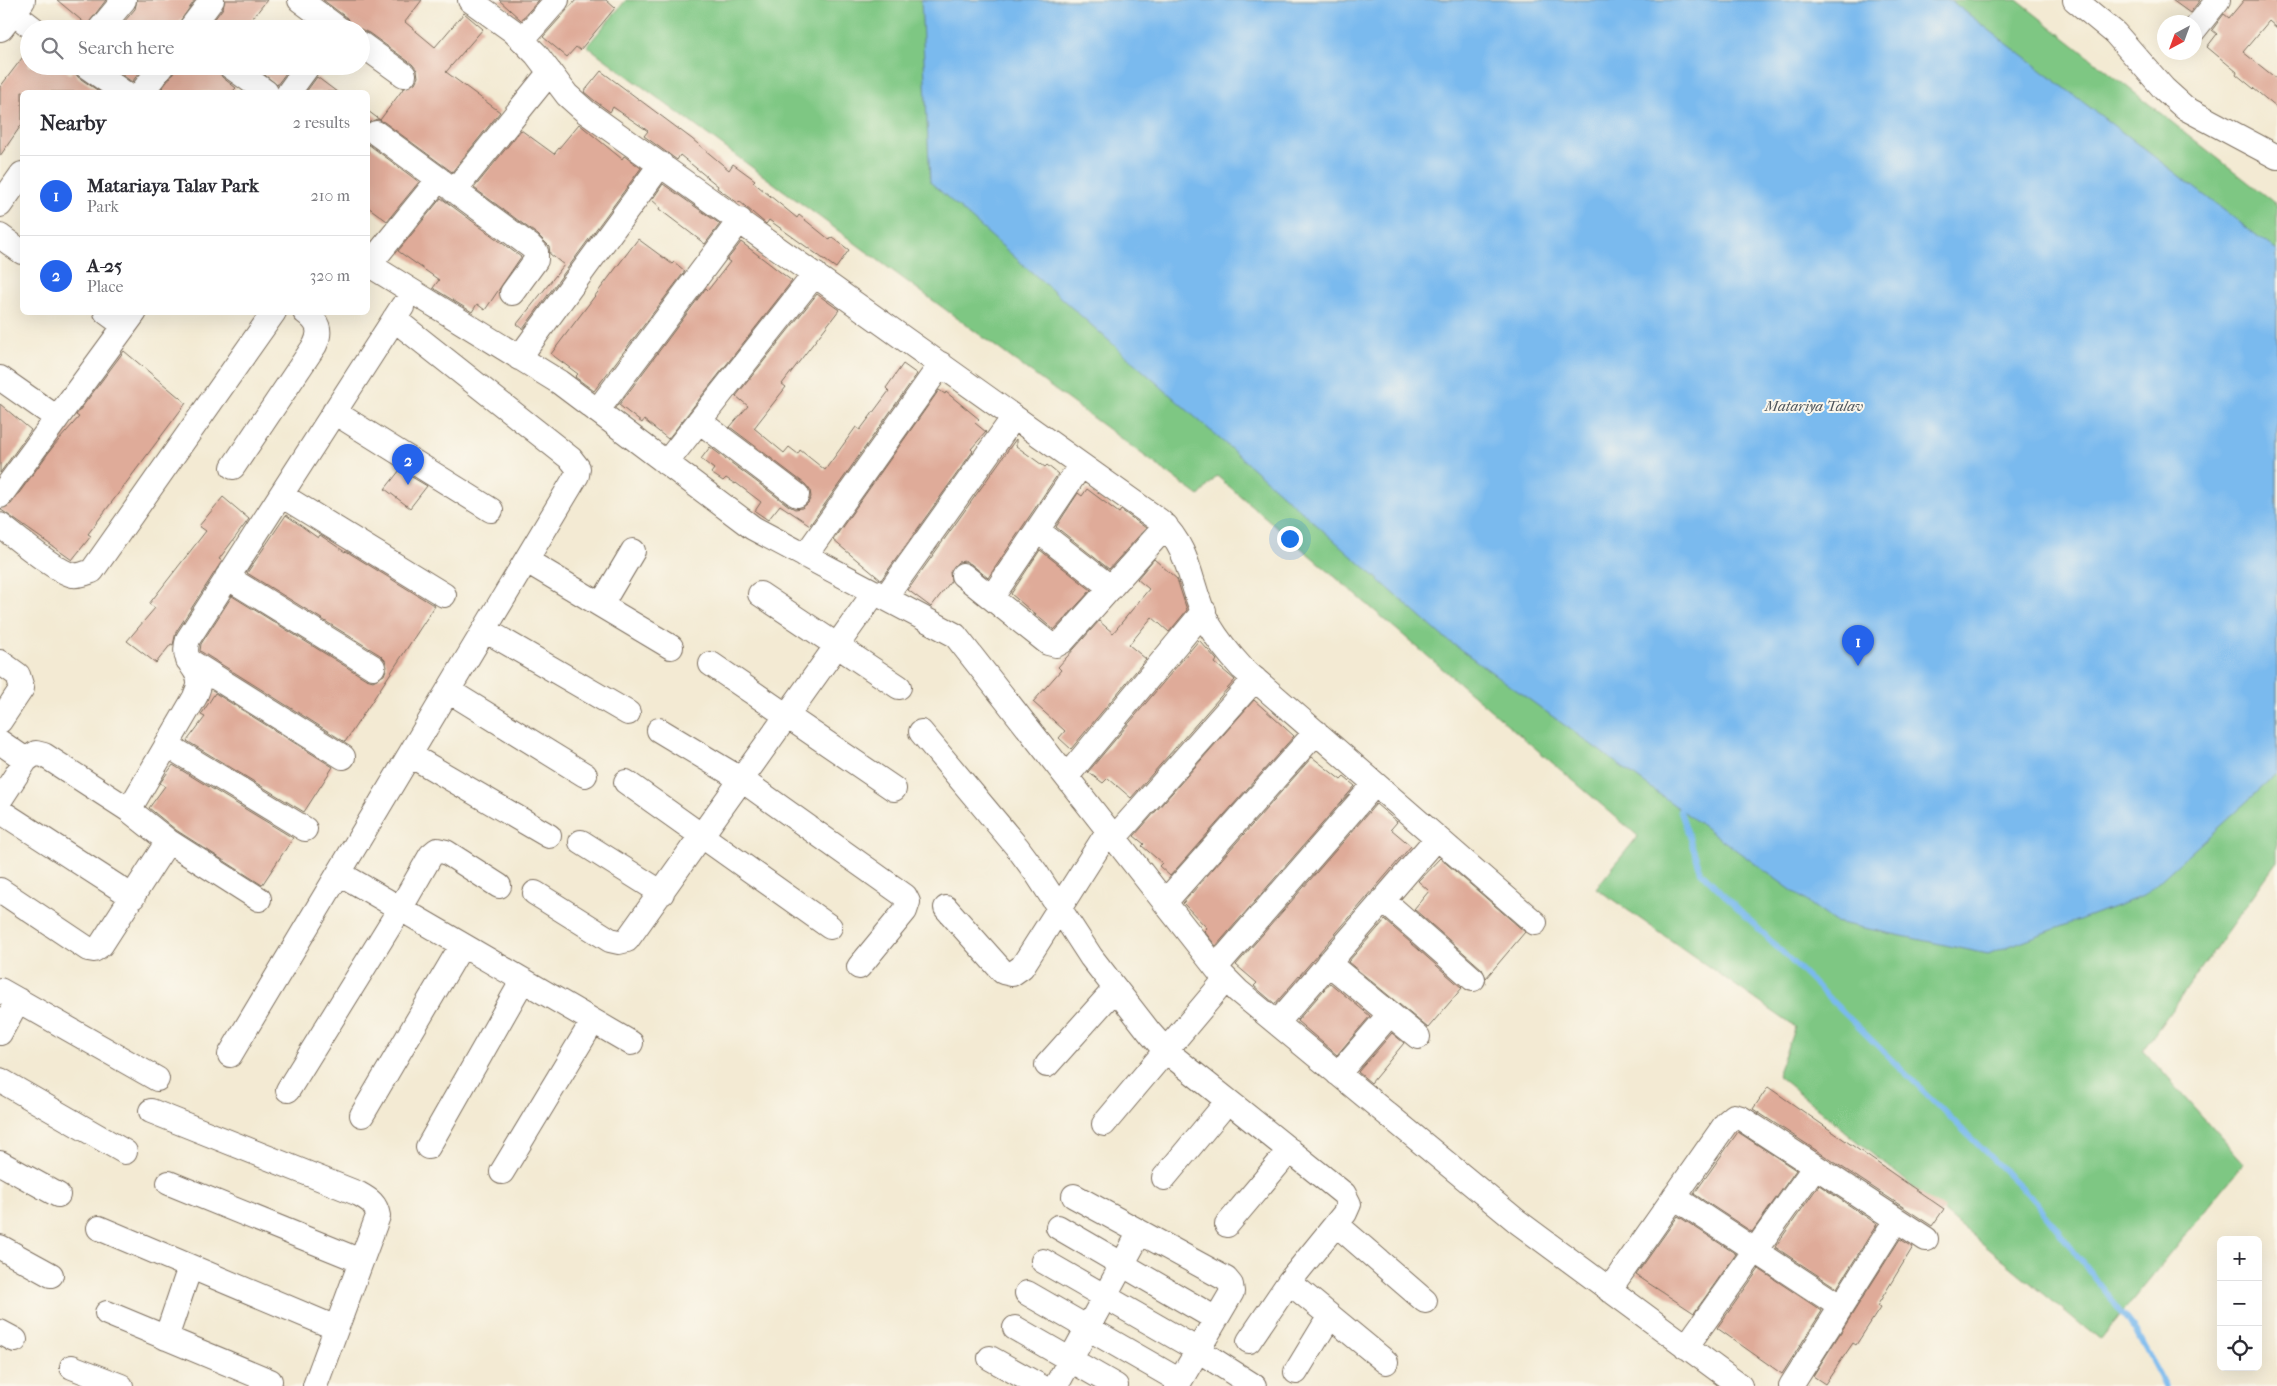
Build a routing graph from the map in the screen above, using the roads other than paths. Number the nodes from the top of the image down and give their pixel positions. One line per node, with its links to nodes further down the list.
1 (124, 0): 10 (street)
2 (212, 0): 11 (street)
3 (300, 0): 12 (street)
4 (470, 0): 14 (street)
5 (557, 0): 14 (street)
6 (2075, 0): 27 (street)
7 (2218, 0): 13 (street)
8 (8, 10): 9 (street)
9 (22, 20)
10 (107, 20)
11 (197, 20)
12 (326, 20)
13 (2202, 20)
14 (522, 40): 16 (street)
15 (370, 50): 17 (street)
16 (550, 72): 28 (street); 30 (street)
17 (404, 74)
18 (99, 75): 22 (street)
19 (155, 75): 23 (street)
20 (242, 75): 24 (street)
21 (301, 75): 25 (street)
22 (120, 90)
23 (144, 90)
24 (263, 90)
25 (290, 90)
26 (376, 133): 30 (street)
27 (2277, 156)
28 (661, 164): 32 (street); 44 (street)
29 (20, 177): 31 (street)
30 (447, 185): 35 (street); 39 (street)
31 (0, 204)
32 (740, 220): 37 (street); 47 (street)
33 (0, 236): 34 (street)
34 (20, 251)
35 (370, 262)
36 (370, 265): 38 (street)
37 (815, 274): 45 (street); 51 (street)
38 (411, 293): 43 (street); 44 (street)
39 (512, 293)
40 (272, 315): 59 (street)
41 (308, 315): 54 (street)
42 (122, 317): 50 (street)
43 (394, 319): 48 (street); 64 (street)
44 (519, 358): 47 (street)
45 (940, 364): 49 (street); 63 (street)
46 (0, 378): 50 (street)
47 (597, 411): 52 (street)
48 (334, 412): 56 (street); 58 (street)
49 (1014, 417): 53 (street); 70 (street)
50 (57, 418): 57 (street)
51 (699, 422): 52 (street); 55 (street)
52 (666, 463): 63 (street)
53 (1080, 465): 60 (street); 61 (street)
54 (233, 468)
55 (797, 494)
56 (281, 495): 66 (street); 69 (street)
57 (0, 496)
58 (491, 510)
59 (0, 525)
60 (1166, 526): 67 (street); 73 (street)
61 (1037, 530): 67 (street); 71 (street)
62 (633, 551): 72 (street)
63 (805, 556): 70 (street)
64 (527, 561): 72 (street); 74 (street)
65 (963, 575): 71 (street)
66 (228, 577): 77 (street); 80 (street)
67 (1111, 588): 71 (street)
68 (760, 594): 75 (street)
69 (444, 595)
70 (880, 595): 75 (street); 96 (street)
71 (992, 597)
72 (601, 605): 76 (street)
73 (1204, 611): 81 (street); 96 (street)
74 (485, 630): 83 (street); 84 (street)
75 (837, 646): 82 (street); 85 (street)
76 (671, 647)
77 (187, 660): 91 (street); 93 (street)
78 (0, 662): 86 (street)
79 (711, 664): 85 (street)
80 (373, 667)
81 (1255, 679): 89 (street); 105 (street)
82 (899, 687)
83 (448, 691): 92 (street); 95 (street)
84 (628, 713)
85 (788, 715): 97 (street); 100 (street)
86 (0, 721)
87 (659, 730): 97 (street)
88 (921, 732): 122 (street)
89 (1316, 732): 99 (street); 119 (street)
90 (0, 742): 94 (street)
91 (167, 745): 102 (street); 104 (street)
92 (410, 755): 106 (street); 111 (street)
93 (343, 757)
94 (26, 760): 101 (street); 102 (street)
95 (586, 776)
96 (1067, 776): 105 (street)
97 (742, 780): 107 (street); 127 (street)
98 (626, 782): 107 (street)
99 (1375, 784): 108 (street); 128 (street)
100 (894, 789)
101 (0, 800)
102 (129, 810): 109 (street)
103 (0, 811): 116 (street)
104 (305, 829)
105 (1112, 834): 119 (street); 122 (street)
106 (549, 836)
107 (702, 836): 115 (street); 124 (street)
108 (1437, 838): 118 (street); 123 (street)
109 (168, 841): 116 (street); 117 (street)
110 (581, 842): 115 (street)
111 (338, 873): 121 (street); 140 (street)
112 (499, 886): 121 (street)
113 (0, 890): 116 (street)
114 (535, 893): 115 (street)
115 (662, 893)
116 (133, 897)
117 (259, 899)
118 (1383, 900): 126 (street); 129 (street)
119 (1166, 902): 128 (street)
120 (946, 908): 122 (street)
121 (400, 909): 125 (street); 145 (street)
122 (1060, 909): 131 (street)
123 (1535, 923)
124 (830, 927)
125 (462, 945): 130 (street); 148 (street)
126 (1328, 963): 133 (street); 135 (street)
127 (860, 967)
128 (1221, 973): 135 (street); 139 (street)
129 (1473, 979)
130 (523, 980): 134 (street); 150 (street)
131 (1116, 989): 139 (street); 141 (street)
132 (9, 995): 136 (street); 143 (street)
133 (1390, 1014): 137 (street); 142 (street)
134 (593, 1021): 138 (street); 155 (street)
135 (1276, 1023): 142 (street)
136 (0, 1033)
137 (1418, 1037)
138 (632, 1043)
139 (1166, 1050): 146 (street); 149 (street)
140 (230, 1055)
141 (1047, 1065)
142 (1338, 1074): 176 (street)
143 (158, 1079)
144 (0, 1080): 152 (street)
145 (288, 1090)
146 (1228, 1101): 151 (street); 156 (street)
147 (151, 1111): 170 (street)
148 (362, 1116)
149 (1104, 1124)
150 (428, 1147)
151 (1290, 1150): 162 (street); 163 (street)
152 (125, 1152)
153 (0, 1163): 158 (street)
154 (1814, 1168): 160 (street); 161 (street); 169 (street)
155 (502, 1172)
156 (1164, 1178)
157 (168, 1183): 170 (street)
158 (58, 1195)
159 (1074, 1196): 166 (street)
160 (1674, 1197): 169 (street); 176 (street)
161 (1896, 1220): 167 (street); 180 (street)
162 (1336, 1224): 175 (street); 179 (street)
163 (1227, 1225)
164 (1058, 1227): 172 (street)
165 (99, 1228): 173 (street)
166 (1140, 1232): 172 (street); 183 (street)
167 (1926, 1239)
168 (0, 1247): 174 (street)
169 (1755, 1251): 180 (street); 189 (street)
170 (361, 1261): 184 (street)
171 (1043, 1261): 178 (street)
172 (1122, 1265): 178 (street); 183 (street)
173 (190, 1267): 184 (street); 187 (street)
174 (51, 1275)
175 (1289, 1282): 182 (street); 188 (street)
176 (1609, 1290): 189 (street)
177 (1027, 1293): 186 (street)
178 (1105, 1296): 186 (street); 190 (street)
179 (1425, 1302)
180 (1840, 1307): 205 (street)
181 (107, 1313): 187 (street)
182 (1330, 1316): 193 (street); 195 (street)
183 (1216, 1319): 190 (street)
184 (336, 1328): 199 (street)
185 (1015, 1328): 192 (street)
186 (1088, 1328): 192 (street); 197 (street)
187 (166, 1338): 196 (street)
188 (1250, 1340)
189 (1686, 1347): 204 (street)
190 (1198, 1350): 197 (street); 203 (street)
191 (990, 1358): 200 (street)
192 (1070, 1360): 201 (street); 202 (street)
193 (1386, 1362)
194 (72, 1368): 198 (street)
195 (1296, 1372)
196 (270, 1381)
197 (1178, 1383)
198 (121, 1386)
199 (315, 1386)
200 (1040, 1386)
201 (1056, 1386)
202 (1116, 1386)
203 (1254, 1386)
204 (1740, 1386)
205 (1791, 1386)

